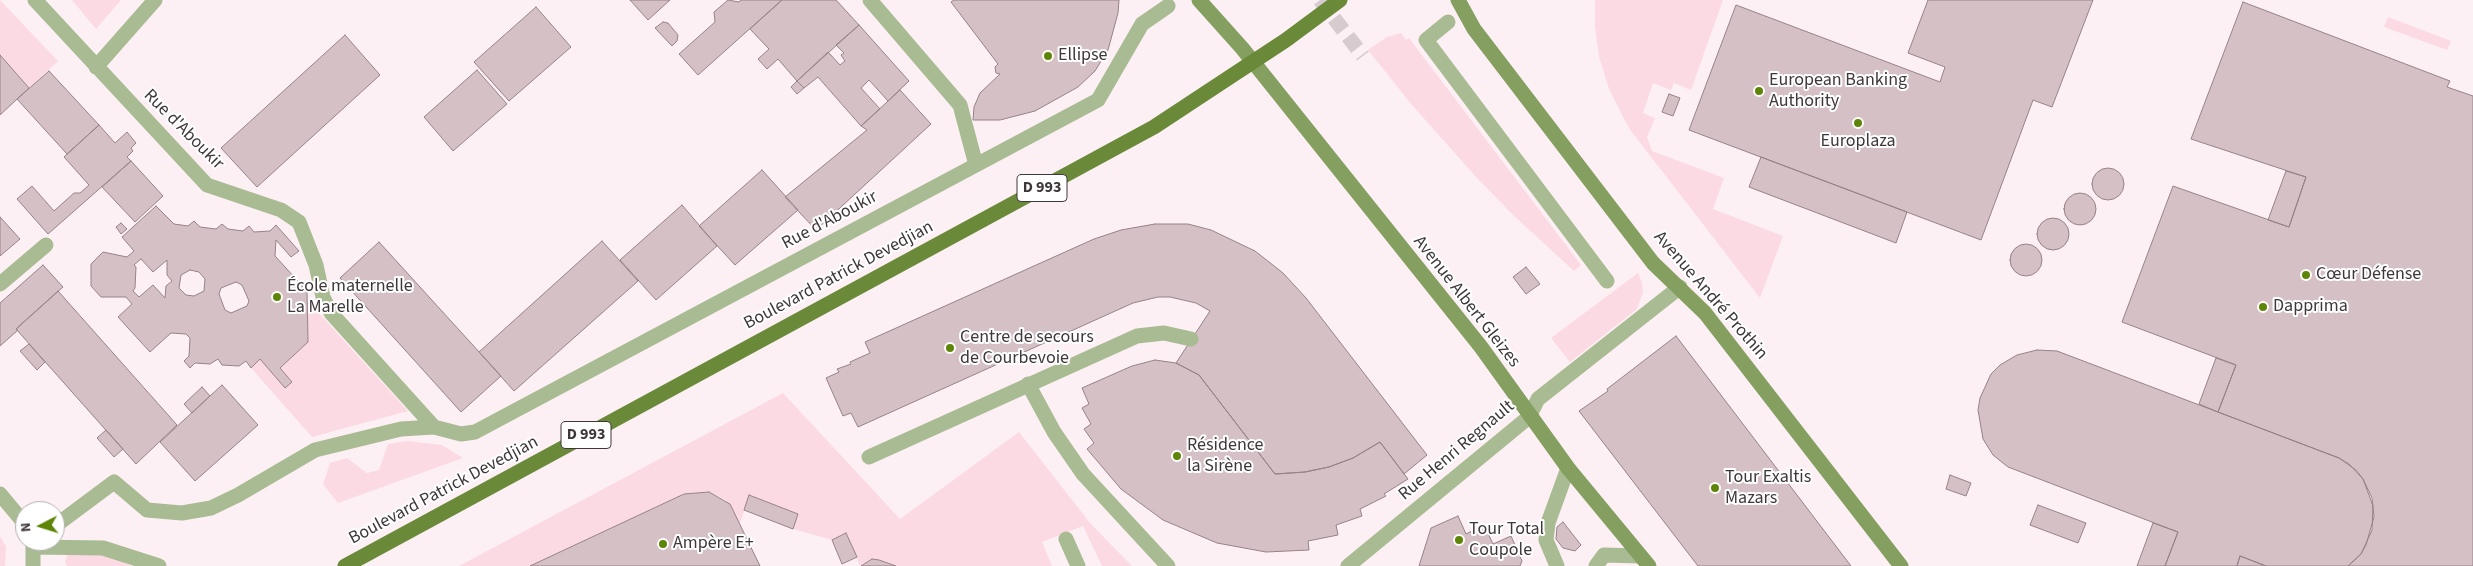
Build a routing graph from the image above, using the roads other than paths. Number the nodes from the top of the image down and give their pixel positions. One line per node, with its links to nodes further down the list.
1 (35, 0): 10 (street, Rue d'Aboukir)
2 (154, 0): 10 (street)
3 (870, 0): 11 (street)
4 (1199, 0): 9 (main road, Avenue Albert Gleizes)
5 (1340, 0): 9 (main road, Boulevard Patrick Devedjian / D 993)
6 (1458, 0): 15 (main road, Avenue André Prothin)
7 (1168, 6): 11 (street, Rue d'Aboukir)
8 (1448, 22): 13 (street)
9 (1252, 62): 18 (main road, Avenue Albert Gleizes); 31 (main road, Boulevard Patrick Devedjian / D 993)
10 (96, 67): 19 (street, Rue d'Aboukir)
11 (976, 165): 19 (street, Rue d'Aboukir)
12 (46, 245): 14 (street)
13 (1607, 281)
14 (0, 284)
15 (1680, 287): 18 (street, Rue Henri Regnault); 37 (main road, Avenue André Prothin)
16 (1191, 339): 17 (street)
17 (1028, 384): 20 (street); 33 (street)
18 (1529, 417): 21 (main road, Avenue Albert Gleizes); 34 (street, Rue Henri Regnault)
19 (434, 427): 24 (street)
20 (869, 457)
21 (1568, 468): 28 (main road, Avenue Albert Gleizes); 35 (street)
22 (0, 494): 23 (street)
23 (15, 508)
24 (65, 519)
25 (1066, 539): 32 (street)
26 (65, 546): 30 (street)
27 (34, 551): 29 (street)
28 (1644, 561): 36 (street)
29 (33, 566)
30 (159, 566)
31 (345, 566)
32 (1078, 566)
33 (1168, 566)
34 (1348, 566)
35 (1557, 566)
36 (1596, 566)
37 (1901, 566)

